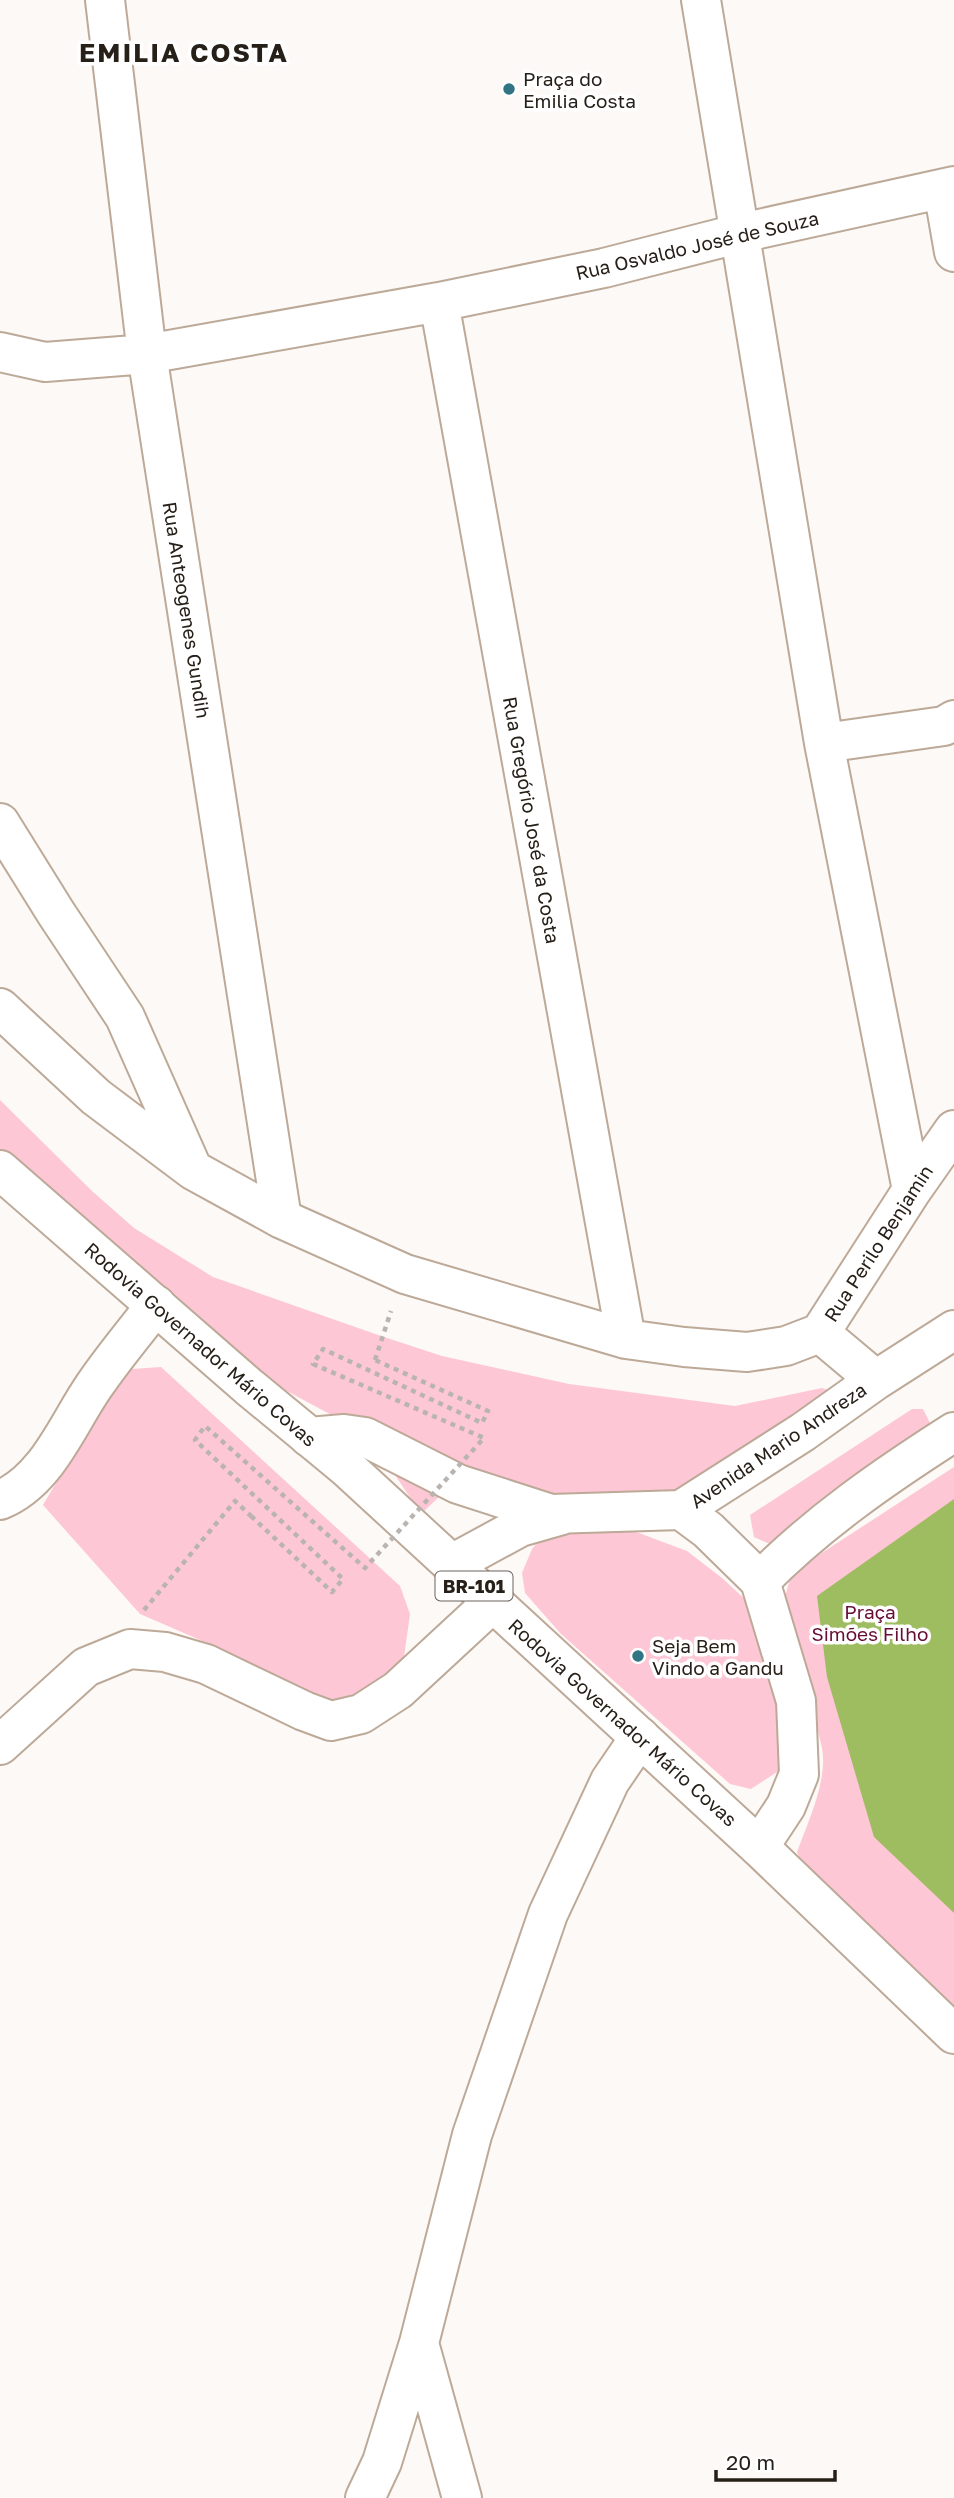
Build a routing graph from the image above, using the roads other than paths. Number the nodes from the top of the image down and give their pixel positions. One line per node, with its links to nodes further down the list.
1 (105, 0): 8 (main road, Rua Anteogenes Gundih)
2 (701, 0): 4 (main road)
3 (948, 187): 4 (main road, Rua Osvaldo José de Souza); 5 (main road)
4 (741, 233): 6 (main road, Rua Osvaldo José de Souza); 10 (main road)
5 (954, 252)
6 (439, 302): 8 (main road, Rua Osvaldo José de Souza); 21 (main road, Rua Gregório José da Costa)
7 (0, 352): 8 (main road, Rua Osvaldo José de Souza)
8 (147, 354): 17 (main road, Rua Anteogenes Gundih)
9 (954, 720): 10 (main road)
10 (824, 743): 16 (main road)
11 (0, 823): 15 (main road)
12 (0, 1008): 15 (main road, Rua Perilo Benjamin)
13 (954, 1130): 16 (main road, Rua Perilo Benjamin)
14 (0, 1170): 18 (main road, Rodovia Governador Mário Covas / BR-101)
15 (193, 1170): 17 (main road, Rua Perilo Benjamin)
16 (912, 1190): 20 (main road, Rua Perilo Benjamin)
17 (282, 1219): 21 (main road, Rua Perilo Benjamin)
18 (156, 1305): 24 (main road, Rodovia Governador Mário Covas / BR-101); 25 (main road)
19 (954, 1330): 22 (main road, Avenida Mario Andreza)
20 (820, 1333): 21 (main road, Rua Perilo Benjamin); 22 (main road)
21 (626, 1339)
22 (876, 1380): 26 (main road, Avenida Mario Andreza)
23 (954, 1432): 29 (main road)
24 (309, 1437): 27 (main road, Avenida Mario Andreza); 28 (main road, Rodovia Governador Mário Covas / BR-101)
25 (0, 1500)
26 (681, 1510): 27 (main road, Avenida Mario Andreza); 29 (main road)
27 (562, 1515): 28 (main road)
28 (452, 1564): 30 (main road, Rodovia Governador Mário Covas / BR-101)
29 (760, 1581): 33 (main road)
30 (492, 1603): 31 (main road, Rodovia Governador Mário Covas / BR-101); 32 (main road)
31 (640, 1737): 33 (main road, Rodovia Governador Mário Covas / BR-101); 35 (main road)
32 (0, 1745)
33 (759, 1846): 34 (main road, Rodovia Governador Mário Covas / BR-101)
34 (954, 2034)
35 (419, 2343): 36 (main road); 37 (main road)
36 (365, 2498)
37 (462, 2498)

